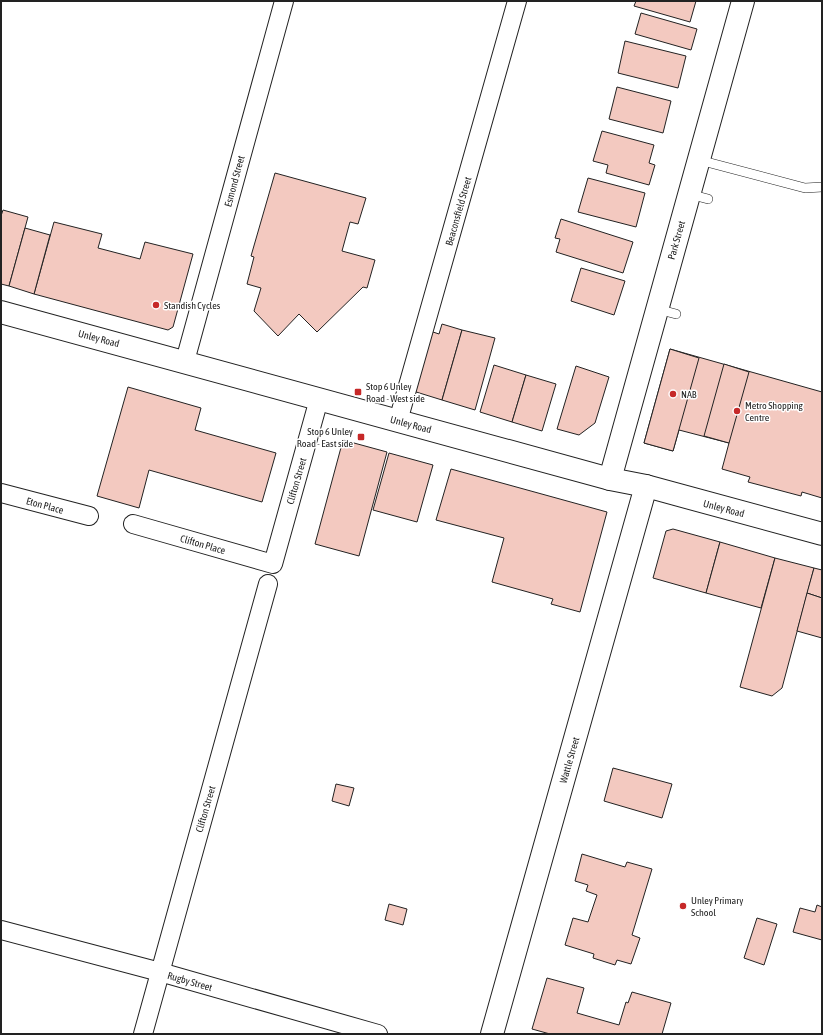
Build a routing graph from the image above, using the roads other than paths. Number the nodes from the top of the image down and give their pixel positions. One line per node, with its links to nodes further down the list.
1 (284, 1): 7 (street, Esmond Street)
2 (517, 1): 9 (street, Beaconsfield Street)
3 (743, 1): 4 (street, Park Street)
4 (699, 160): 5 (lane); 10 (street, Park Street)
5 (822, 187)
6 (1, 312): 7 (street, Unley Road)
7 (185, 361): 8 (street, Unley Road)
8 (319, 398): 9 (street, Unley Road); 16 (street, Clifton Street)
9 (398, 421): 10 (street, Unley Road)
10 (610, 479): 11 (street, Unley Road)
11 (646, 486): 15 (street, Unley Road); 22 (street, Wattle Street)
12 (1, 493): 13 (street, Eton Place)
13 (89, 516)
14 (133, 524): 16 (street, Clifton Place)
15 (822, 534)
16 (273, 564)
17 (268, 584): 19 (street, Clifton Street)
18 (1, 930): 19 (street, Rugby Street)
19 (160, 972): 20 (street, Clifton Street); 21 (street, Rugby Street)
20 (143, 1034)
21 (378, 1034)
22 (492, 1034)

